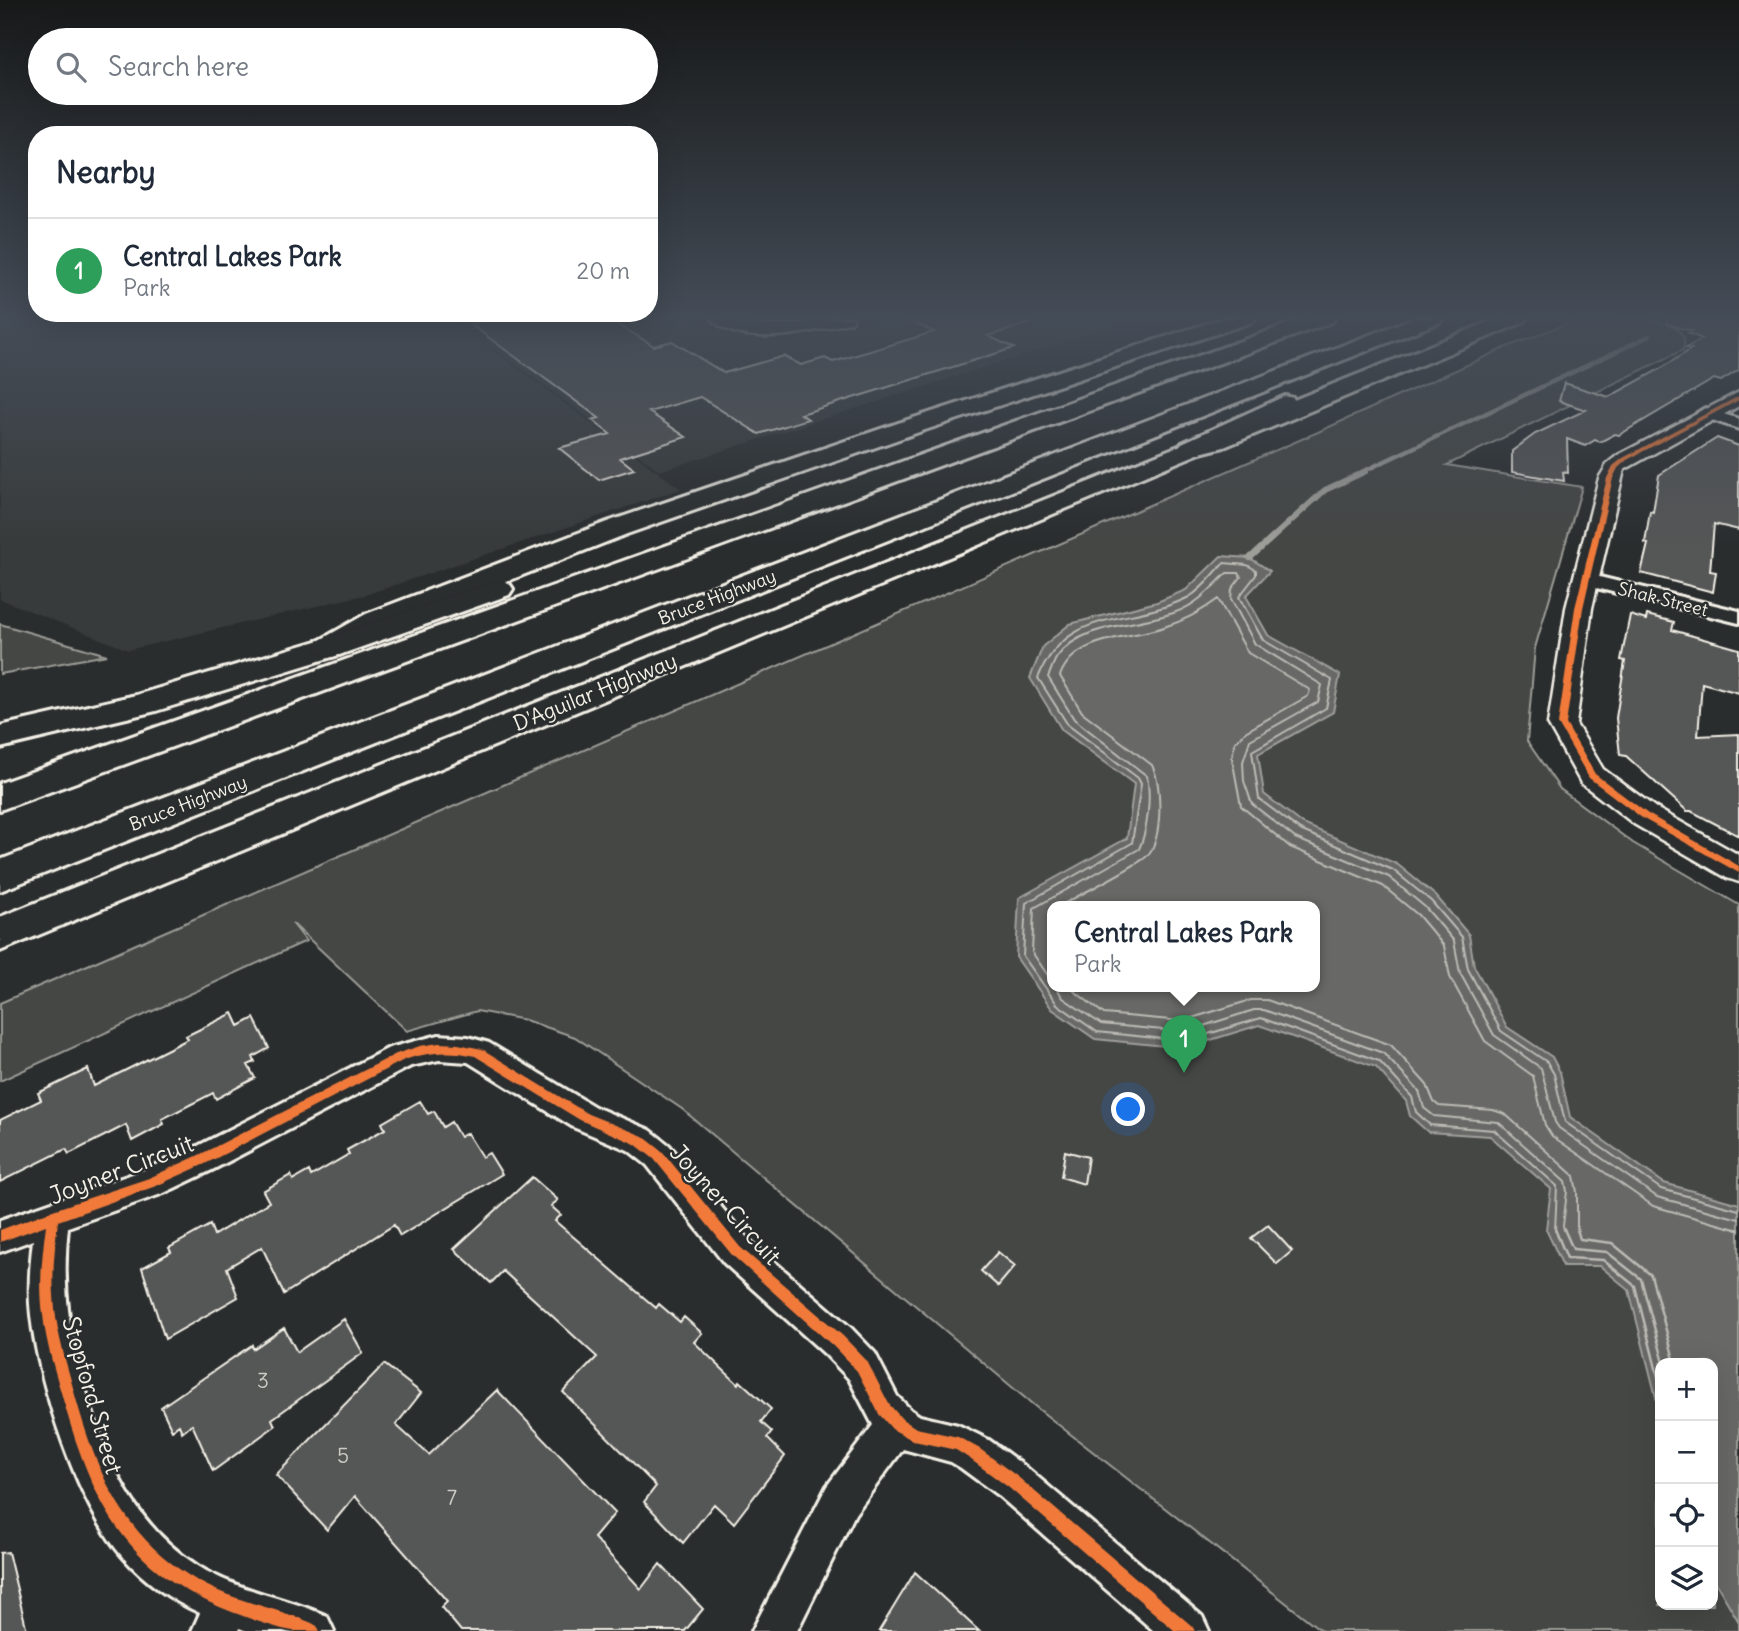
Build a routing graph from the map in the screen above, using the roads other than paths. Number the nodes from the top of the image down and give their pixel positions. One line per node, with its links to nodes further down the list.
1 (1011, 394): 13 (highway)
2 (1068, 394): 13 (highway)
3 (1114, 394): 15 (highway)
4 (1238, 394): 17 (highway, Bruce Highway)
5 (1304, 394): 10 (highway)
6 (1332, 394): 10 (highway)
7 (1739, 397): 8 (street)
8 (1705, 413): 9 (street); 11 (street)
9 (1739, 424)
10 (1191, 448): 18 (highway, D'Aguilar Highway)
11 (1587, 580): 12 (street, Shak Street); 16 (street)
12 (1739, 617)
13 (331, 647): 14 (highway)
14 (0, 737)
15 (0, 797)
16 (1739, 870)
17 (0, 876)
18 (0, 935)
19 (53, 1216): 20 (street, Joyner Circuit); 21 (street, Joyner Circuit); 22 (street, Stopford Street)
20 (0, 1236)
21 (897, 1424): 24 (street); 25 (street)
22 (222, 1618): 23 (street, Stopford Street)
23 (312, 1631)
24 (774, 1631)
25 (1187, 1631)

